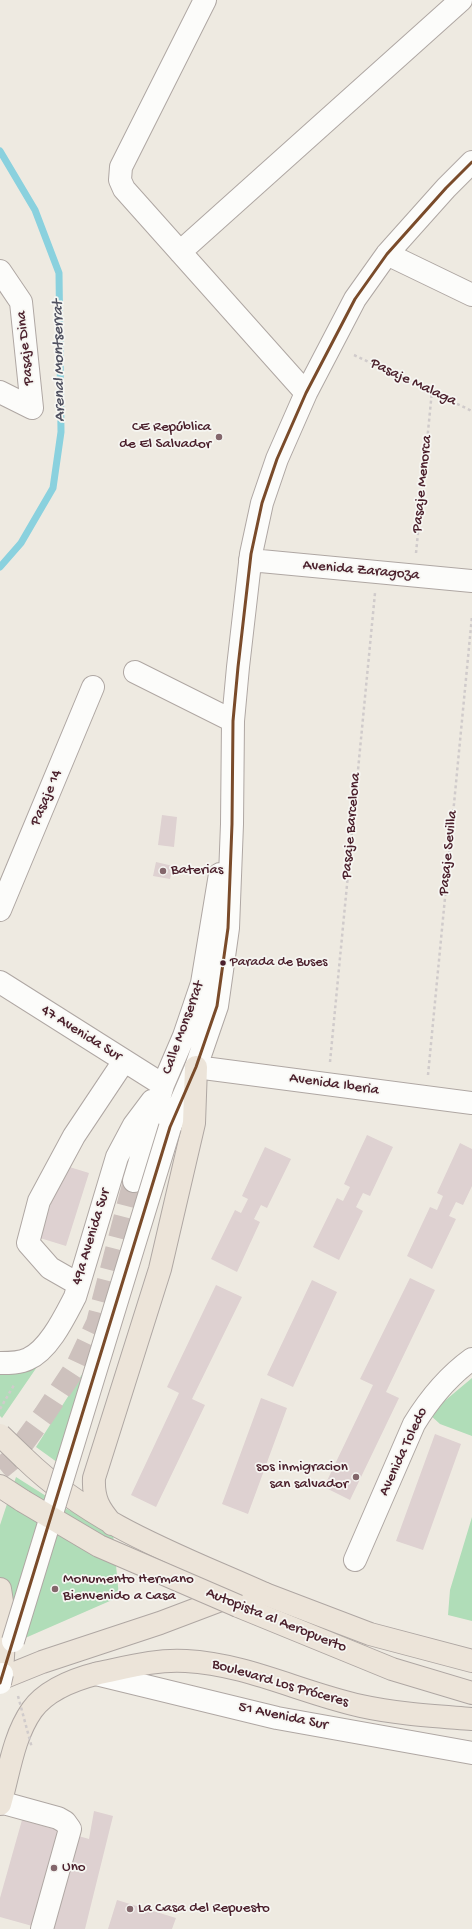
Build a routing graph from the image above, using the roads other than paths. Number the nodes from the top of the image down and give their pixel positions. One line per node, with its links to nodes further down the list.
1 (204, 0): 4 (street)
2 (461, 0): 4 (street)
3 (472, 162): 5 (street, Calle Monserrat)
4 (180, 252): 9 (street)
5 (387, 254): 7 (street); 9 (street, Calle Monserrat)
6 (0, 272): 8 (street, Pasaje Dina)
7 (472, 295)
8 (0, 392)
9 (306, 393): 10 (street, Calle Monserrat)
10 (250, 560): 11 (street, Avenida Zaragoza); 14 (street, Calle Monserrat)
11 (472, 581)
12 (135, 672): 14 (street)
13 (93, 687): 16 (street, Pasaje 14)
14 (233, 721): 15 (street, Calle Monserrat)
15 (232, 824): 19 (street, Calle Monserrat); 20 (street, Calle Monserrat)
16 (0, 910)
17 (0, 982): 18 (street, 47 Avenida Sur)
18 (124, 1061): 20 (street, 47 Avenida Sur); 23 (street)
19 (196, 1067): 21 (street, Avenida Iberia); 28 (main road); 34 (street, Calle Monserrat, bridge)
20 (163, 1085): 22 (street, Calle Monserrat); 23 (street, 49a Avenida Sur)
21 (472, 1103)
22 (134, 1181)
23 (78, 1284): 25 (street, 49a Avenida Sur)
24 (472, 1359): 29 (street, Avenida Toledo)
25 (0, 1363)
26 (0, 1434): 28 (main road, bridge)
27 (0, 1486): 35 (main road, Autopista al Aeropuerto, bridge)
28 (112, 1524): 31 (main road)
29 (355, 1560)
30 (0, 1589): 34 (main road)
31 (265, 1594): 32 (main road); 34 (main road)
32 (472, 1660)
33 (96, 1674): 36 (main road, Boulevard Los Próceres); 37 (street, 51 Avenida Sur); 38 (main road, Boulevard Los Próceres)
34 (1, 1679)
35 (472, 1693)
36 (472, 1719)
37 (472, 1753)
38 (0, 1803): 39 (street)
39 (42, 1929)

